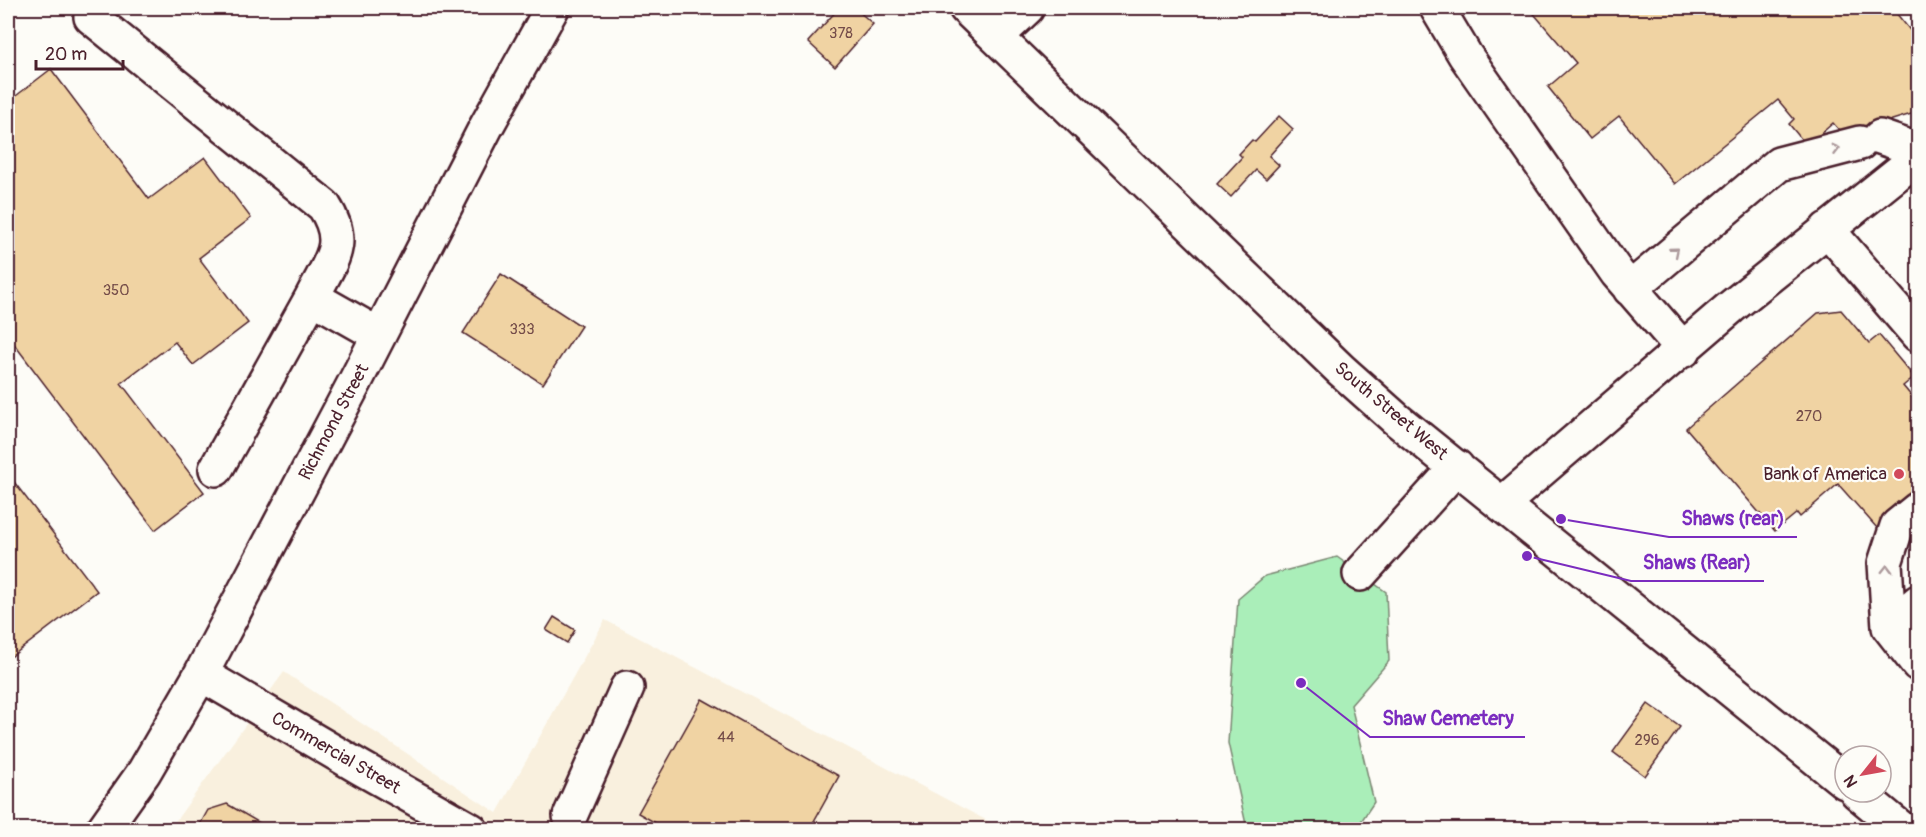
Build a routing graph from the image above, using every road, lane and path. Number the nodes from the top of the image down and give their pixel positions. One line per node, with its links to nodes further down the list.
1 (552, 8): 12 (street, Richmond Street)
2 (966, 8): 6 (street, South Street West)
3 (1027, 8): 6 (street)
4 (1437, 8): 10 (street)
5 (91, 17): 11 (street)
6 (996, 37): 15 (street, South Street West)
7 (1918, 150): 10 (street, one-way to 7)
8 (1918, 157): 9 (street)
9 (1827, 229): 13 (street); 14 (street)
10 (1630, 289): 14 (street)
11 (312, 297): 12 (street); 16 (street)
12 (379, 335): 23 (street, Richmond Street)
13 (1918, 335)
14 (1684, 350): 17 (street)
15 (1457, 467): 17 (street, South Street West); 19 (street)
16 (216, 469)
17 (1503, 503): 25 (street, South Street West)
18 (1918, 509): 21 (street, one-way to 18)
19 (1360, 574)
20 (1918, 602): 21 (street)
21 (1889, 627): 22 (street)
22 (1918, 664)
23 (201, 674): 28 (street, Richmond Street); 29 (street, Commercial Street)
24 (627, 688): 27 (street)
25 (1833, 772)
26 (1872, 804): 30 (street)
27 (575, 825)
28 (103, 830)
29 (471, 830)
30 (1903, 830)

